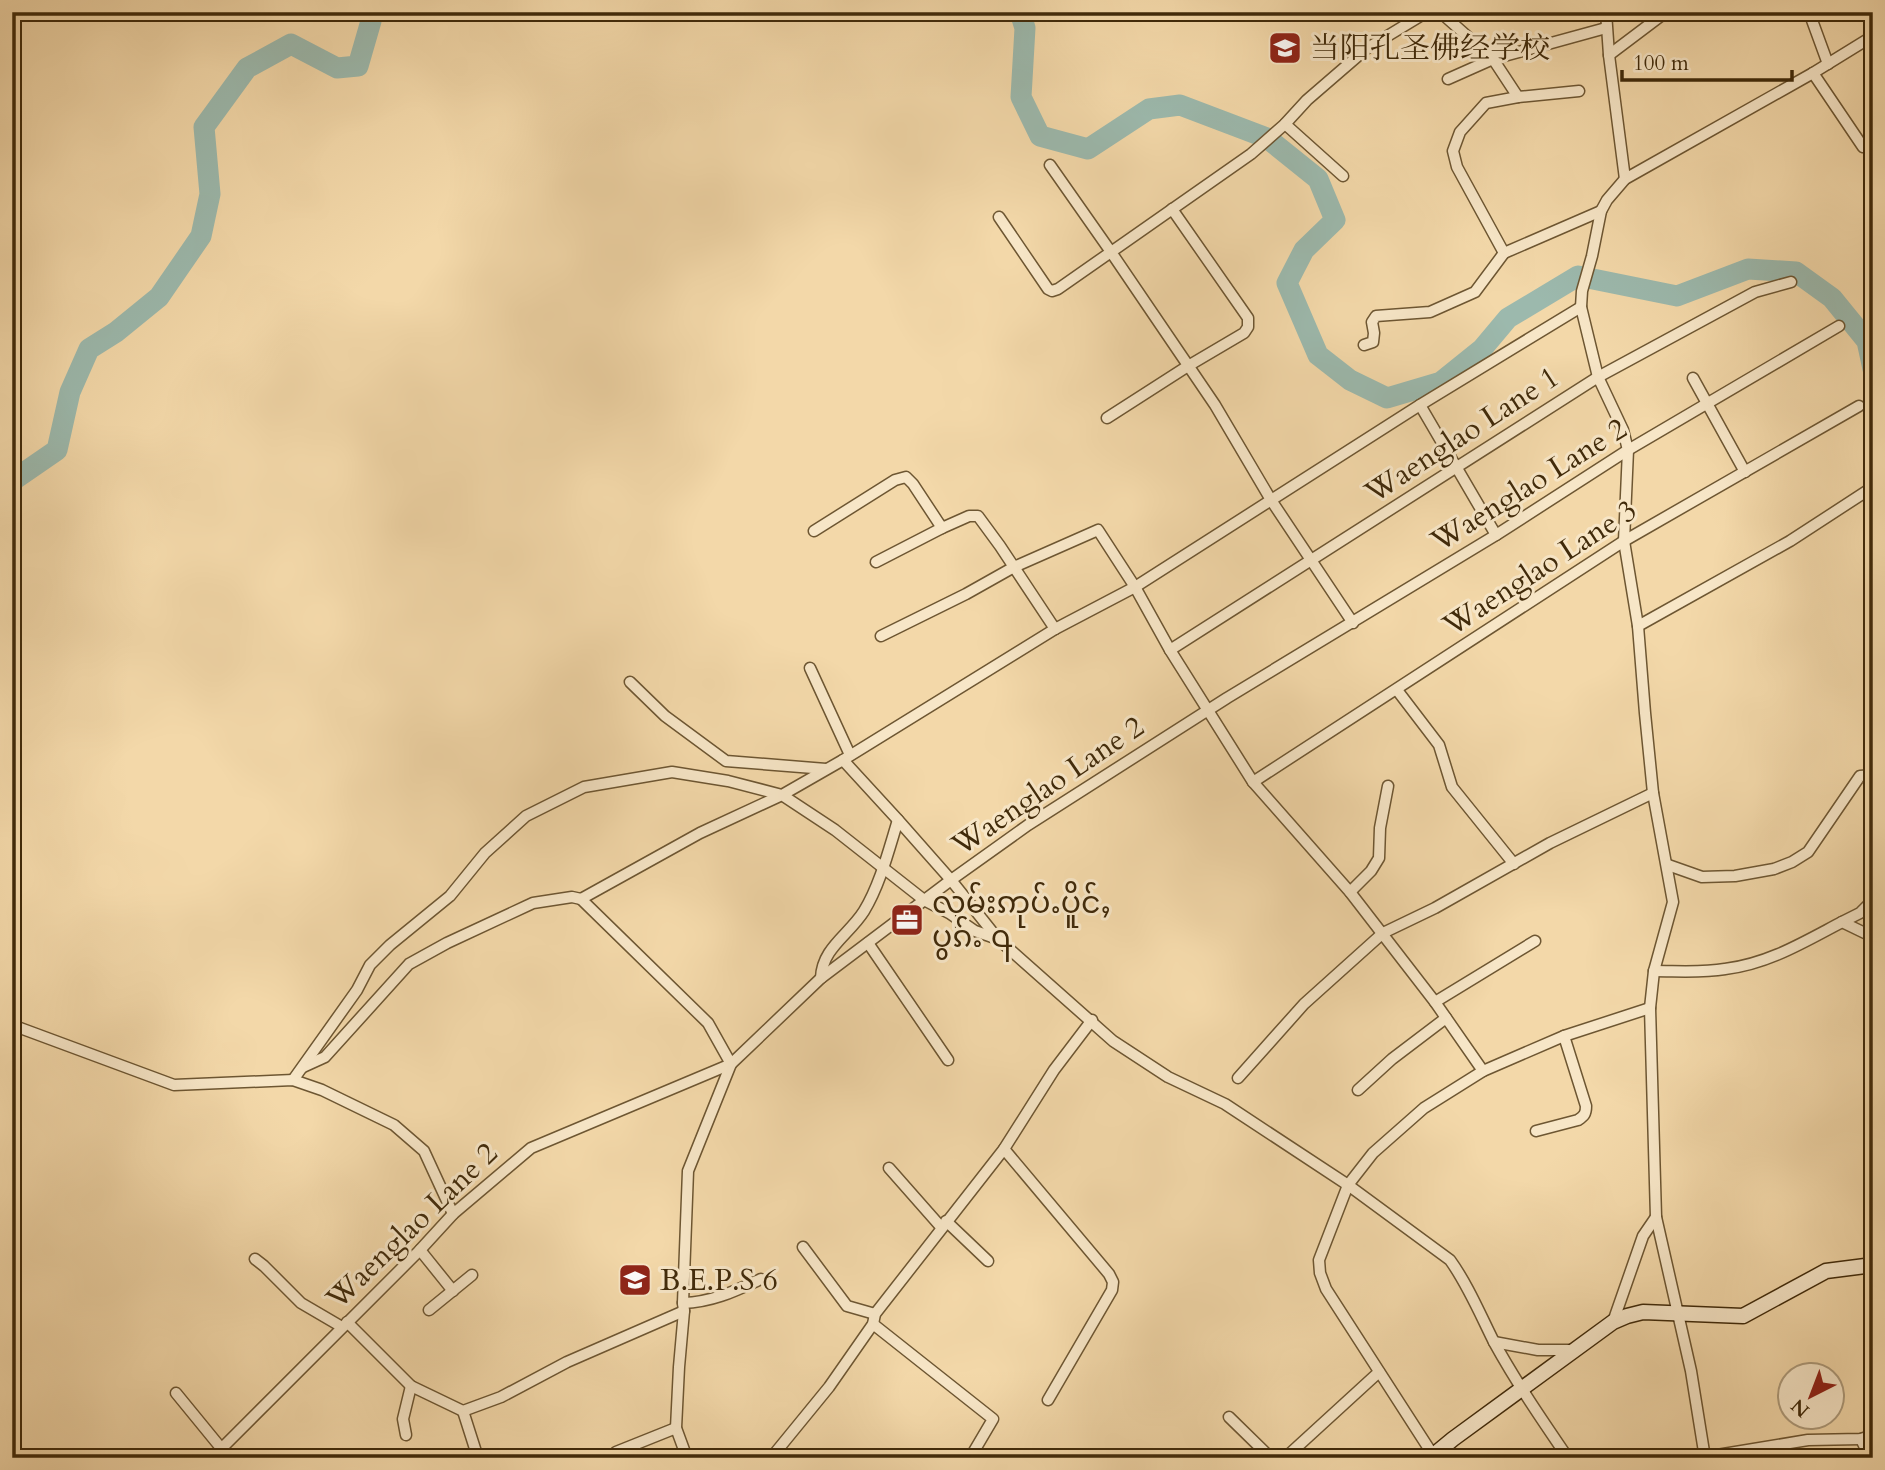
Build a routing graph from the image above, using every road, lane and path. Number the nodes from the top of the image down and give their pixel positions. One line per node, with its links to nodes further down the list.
1 (1427, 12): 15 (street)
2 (1440, 12): 9 (street)
3 (1606, 12): 6 (street)
4 (1666, 12): 8 (street)
5 (1809, 12): 10 (street)
6 (1606, 27): 8 (street); 9 (street)
7 (1873, 36): 10 (street)
8 (1609, 55): 19 (street)
9 (1493, 59): 12 (street); 14 (street)
10 (1828, 64): 11 (street)
11 (1813, 73): 16 (street); 19 (street)
12 (1448, 79)
13 (1578, 91): 14 (street)
14 (1518, 97): 24 (street)
15 (1285, 124): 18 (street); 20 (street)
16 (1863, 147)
17 (1050, 165): 23 (street)
18 (1343, 176)
19 (1625, 179): 21 (street)
20 (1172, 209): 23 (street); 29 (street)
21 (1601, 211): 24 (street); 26 (street)
22 (999, 217): 23 (street)
23 (1111, 252): 29 (street)
24 (1504, 253): 28 (street)
25 (1791, 282): 30 (street, Waenglao Lane 1)
26 (1581, 307): 30 (street); 33 (street)
27 (1839, 326): 32 (street, Waenglao Lane 2)
28 (1364, 345)
29 (1188, 366): 35 (street); 40 (street)
30 (1598, 377): 36 (street); 37 (street, Waenglao Lane 1)
31 (1693, 377): 32 (street)
32 (1708, 403): 36 (street, Waenglao Lane 2); 38 (street)
33 (1420, 405): 37 (street); 40 (street)
34 (1859, 406): 38 (street, Waenglao Lane 3)
35 (1107, 418)
36 (1628, 450): 43 (street, Waenglao Lane 2); 44 (street)
37 (1457, 467): 43 (street); 45 (street, Waenglao Lane 1)
38 (1745, 472): 44 (street, Waenglao Lane 3)
39 (1873, 487): 50 (street)
40 (1271, 500): 45 (street); 48 (street)
41 (942, 528): 42 (street); 46 (street); 47 (street)
42 (814, 531)
43 (1496, 535): 49 (street, Waenglao Lane 2)
44 (1624, 541): 50 (street); 56 (street, Waenglao Lane 3)
45 (1312, 560): 49 (street); 53 (street, Waenglao Lane 1)
46 (876, 562)
47 (1014, 568): 48 (street); 51 (street); 52 (street)
48 (1135, 587): 51 (street); 53 (street)
49 (1353, 623): 57 (street, Waenglao Lane 2)
50 (1638, 626): 63 (street)
51 (1055, 629): 58 (street)
52 (881, 636)
53 (1170, 650): 57 (street)
54 (810, 668): 58 (street)
55 (630, 682): 59 (street)
56 (1396, 690): 61 (street, Waenglao Lane 3); 66 (street)
57 (1208, 710): 61 (street); 69 (street, Waenglao Lane 2)
58 (846, 757): 59 (street); 65 (street)
59 (826, 769): 64 (street)
60 (1873, 775): 67 (street)
61 (1253, 782): 70 (street)
62 (1388, 786): 70 (street)
63 (1653, 793): 66 (street); 67 (street)
64 (782, 795): 68 (street); 71 (street); 90 (street)
65 (898, 820): 68 (street); 69 (street)
66 (1514, 864): 75 (street)
67 (1668, 865): 80 (street)
68 (883, 869): 72 (street); 81 (street)
69 (951, 880): 72 (street, Waenglao Lane 2); 77 (street)
70 (1350, 892): 75 (street)
71 (581, 899): 89 (street); 90 (street)
72 (924, 900): 77 (street); 79 (street, Waenglao Lane 2)
73 (1873, 900): 74 (street)
74 (1842, 922): 76 (street); 80 (street)
75 (1382, 933): 82 (street); 92 (street)
76 (1873, 937)
77 (998, 939): 85 (street)
78 (1535, 941): 82 (street)
79 (868, 943): 81 (street, Waenglao Lane 2); 88 (street)
80 (1654, 971): 83 (street)
81 (821, 978): 89 (street, Waenglao Lane 2)
82 (1435, 1002): 84 (street)
83 (1650, 1007): 87 (street); 100 (street)
84 (1446, 1018): 91 (street); 94 (street)
85 (1092, 1020): 96 (street); 98 (street)
86 (12, 1025): 93 (street)
87 (1564, 1035): 91 (street); 95 (street)
88 (948, 1060)
89 (732, 1065): 99 (street, Waenglao Lane 2); 110 (street)
90 (300, 1069): 93 (street)
91 (1483, 1071): 98 (street)
92 (1238, 1078)
93 (293, 1080): 99 (street)
94 (1358, 1090)
95 (1536, 1131)
96 (1004, 1149): 101 (street); 122 (street)
97 (889, 1168): 101 (street)
98 (1348, 1185): 116 (street); 118 (street)
99 (453, 1214): 103 (street, Waenglao Lane 2)
100 (1657, 1217): 112 (street); 114 (street)
101 (944, 1224): 105 (street); 113 (street)
102 (803, 1247): 113 (street)
103 (420, 1251): 109 (street); 115 (street, Waenglao Lane 2)
104 (255, 1259): 115 (street)
105 (988, 1261)
106 (1873, 1265): 112 (street)
107 (472, 1275): 109 (street)
108 (761, 1279): 110 (street)
109 (453, 1291): 111 (street)
110 (684, 1307): 123 (street); 125 (street)
111 (429, 1310)
112 (1680, 1314): 114 (street); 132 (street)
113 (874, 1319): 136 (street); 137 (street)
114 (1613, 1322): 117 (street)
115 (345, 1325): 119 (street); 129 (street, Waenglao Lane 2)
116 (1494, 1342): 117 (street); 120 (street)
117 (1577, 1350): 120 (street)
118 (1379, 1372): 131 (street); 139 (street)
119 (411, 1386): 123 (street); 126 (street)
120 (1522, 1390): 131 (street); 140 (street)
121 (177, 1393): 129 (street)
122 (1048, 1400)
123 (463, 1411): 134 (street)
124 (1229, 1417): 138 (street)
125 (676, 1428): 130 (street); 135 (street)
126 (406, 1435)
127 (1873, 1435): 128 (street)
128 (1861, 1440): 132 (street); 141 (street)
129 (221, 1448): 133 (street, Waenglao Lane 2)
130 (616, 1452)
131 (1431, 1456)
132 (1705, 1457)
133 (212, 1458)
134 (478, 1458)
135 (687, 1458)
136 (771, 1458)
137 (970, 1458)
138 (1271, 1458)
139 (1284, 1458)
140 (1568, 1458)
141 (1870, 1458)

